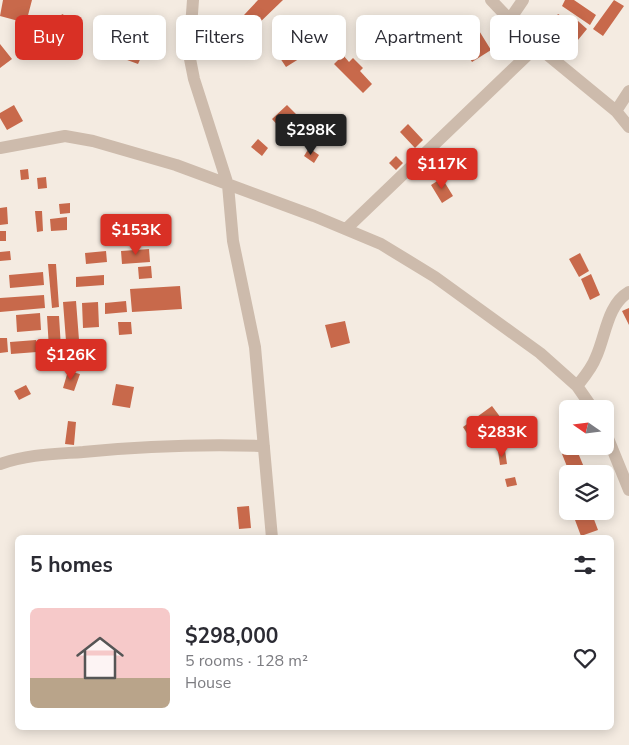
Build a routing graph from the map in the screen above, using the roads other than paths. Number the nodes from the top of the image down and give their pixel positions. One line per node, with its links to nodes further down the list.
1 (193, 0): 12 (street)
2 (491, 0): 4 (street)
3 (523, 0): 5 (street)
4 (506, 15)
5 (513, 15)
6 (522, 60): 13 (street)
7 (554, 60): 9 (street)
8 (629, 91): 9 (street)
9 (616, 111): 10 (street)
10 (629, 128)
11 (0, 148): 12 (street)
12 (228, 185): 13 (street); 17 (street)
13 (346, 229): 15 (street)
14 (629, 292): 15 (street)
15 (577, 386): 16 (street)
16 (587, 400)
17 (264, 446): 19 (street); 21 (street)
18 (614, 453): 20 (street)
19 (0, 464)
20 (629, 490)
21 (272, 535)

